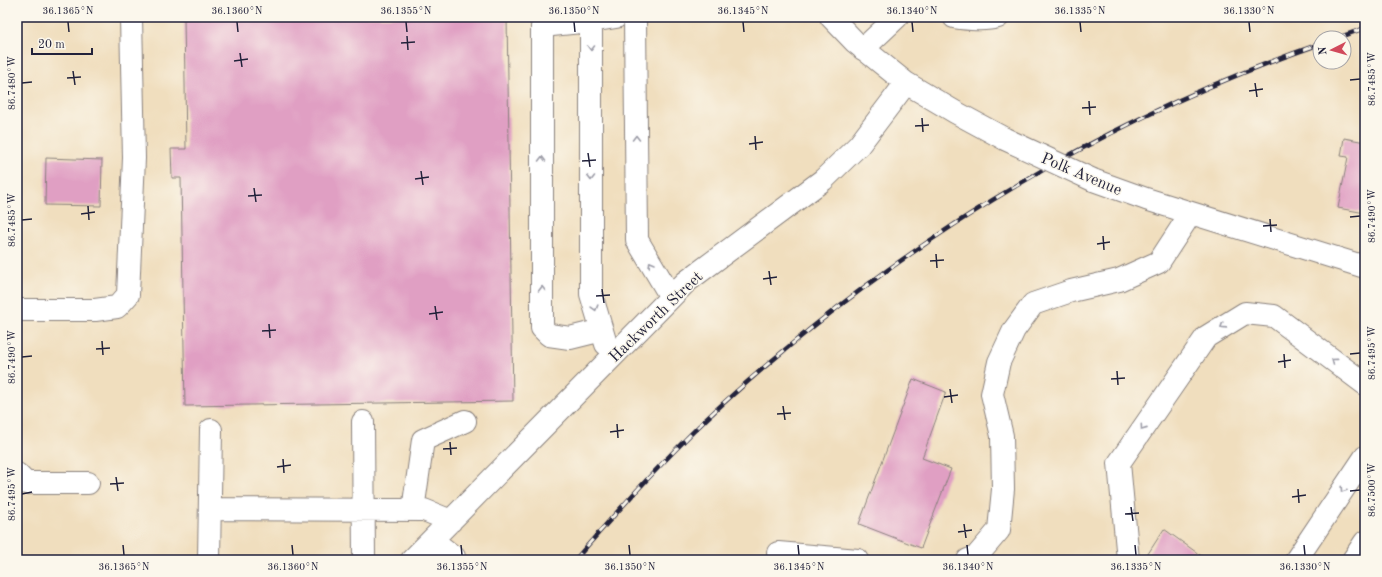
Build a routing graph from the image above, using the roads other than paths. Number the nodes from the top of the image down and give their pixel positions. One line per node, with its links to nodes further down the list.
1 (131, 17): 15 (street)
2 (616, 17): 8 (street)
3 (635, 17): 14 (street, one-way to 3)
4 (831, 17): 10 (street, Polk Avenue)
5 (897, 17): 10 (street)
6 (954, 17): 7 (street)
7 (998, 17)
8 (591, 19): 9 (street); 16 (street, one-way to 16)
9 (542, 22): 16 (street, one-way to 9)
10 (863, 49): 11 (street, Polk Avenue)
11 (906, 83): 12 (street, Polk Avenue, bridge); 14 (street, Hackworth Street)
12 (1191, 212): 13 (street, Polk Avenue); 37 (street)
13 (1365, 266)
14 (671, 297): 17 (street, Hackworth Street)
15 (17, 310)
16 (602, 330): 17 (street)
17 (610, 359): 28 (street, Hackworth Street)
18 (1365, 384): 38 (street, one-way to 38)
19 (465, 421): 27 (street)
20 (363, 422): 26 (street)
21 (211, 430): 25 (street)
22 (1365, 457): 39 (street, one-way to 39)
23 (17, 474): 24 (street)
24 (88, 482)
25 (210, 508): 26 (street); 32 (street)
26 (364, 509): 27 (street); 33 (street)
27 (413, 510): 28 (street)
28 (451, 521): 29 (street, Hackworth Street)
29 (432, 540): 34 (street, Hackworth Street); 35 (street)
30 (1365, 542): 40 (street)
31 (778, 553): 36 (street)
32 (209, 560)
33 (364, 560)
34 (412, 560)
35 (454, 560)
36 (858, 560)
37 (968, 560)
38 (1128, 560)
39 (1296, 560)
40 (1353, 560)

